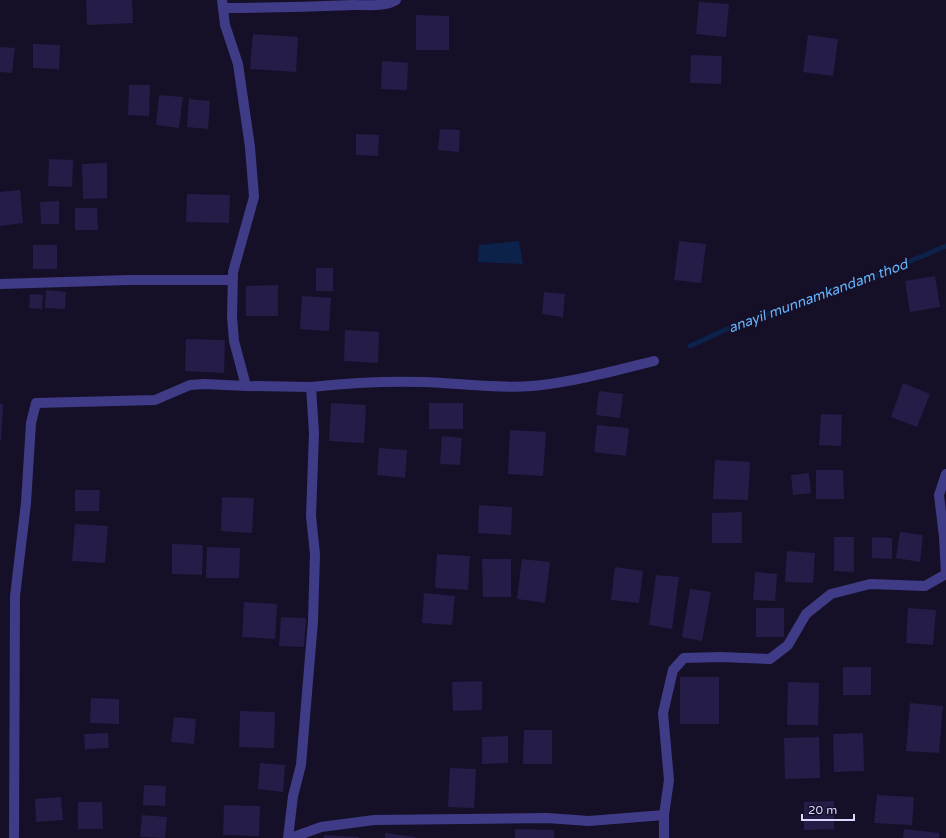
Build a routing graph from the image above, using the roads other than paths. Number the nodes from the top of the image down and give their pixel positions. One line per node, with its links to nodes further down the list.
1 (396, 0): 2 (street)
2 (222, 4): 3 (street)
3 (232, 280): 4 (street); 6 (street)
4 (0, 284)
5 (654, 361): 7 (street)
6 (246, 386): 7 (street); 10 (street)
7 (311, 387): 11 (street)
8 (946, 474): 9 (street)
9 (664, 815): 11 (street); 12 (street)
10 (14, 838)
11 (290, 838)
12 (664, 838)

